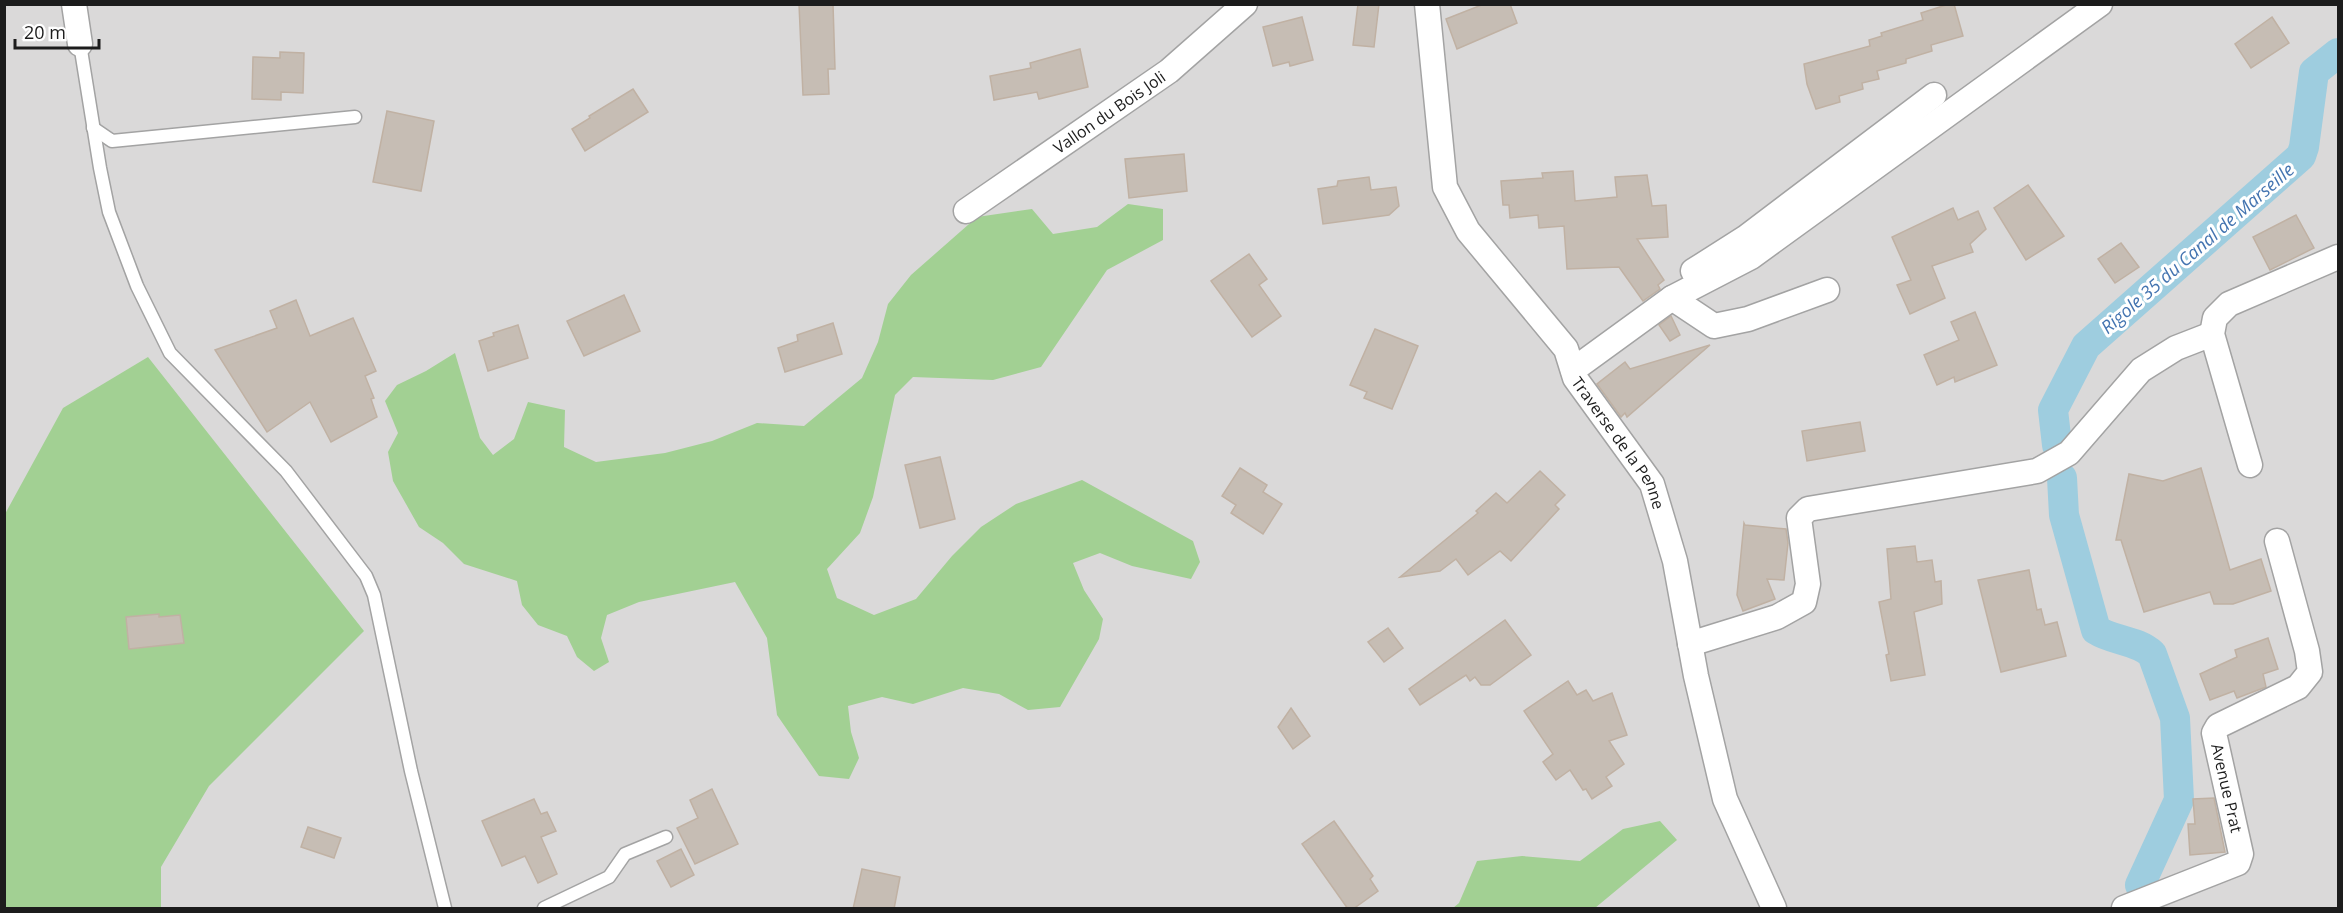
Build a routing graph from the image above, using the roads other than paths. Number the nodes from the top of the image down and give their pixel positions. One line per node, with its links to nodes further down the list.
1 (74, 4): 5 (street)
2 (1245, 4): 9 (street, Vallon du Bois Joli)
3 (1427, 4): 14 (street, Traverse de la Penne)
4 (2100, 4): 12 (street)
5 (80, 44): 8 (lane)
6 (1934, 95): 12 (street)
7 (354, 117): 8 (lane)
8 (93, 128): 19 (lane)
9 (966, 211)
10 (2338, 257): 13 (street)
11 (1827, 290): 12 (street)
12 (1672, 298): 14 (street)
13 (2212, 334): 15 (street); 17 (street)
14 (1573, 370): 17 (street, Traverse de la Penne)
15 (2250, 465)
16 (2277, 541): 22 (street, Avenue Prat)
17 (1690, 644): 21 (street, Traverse de la Penne)
18 (666, 837): 20 (lane)
19 (445, 909)
20 (544, 909)
21 (1774, 909)
22 (2124, 909)

